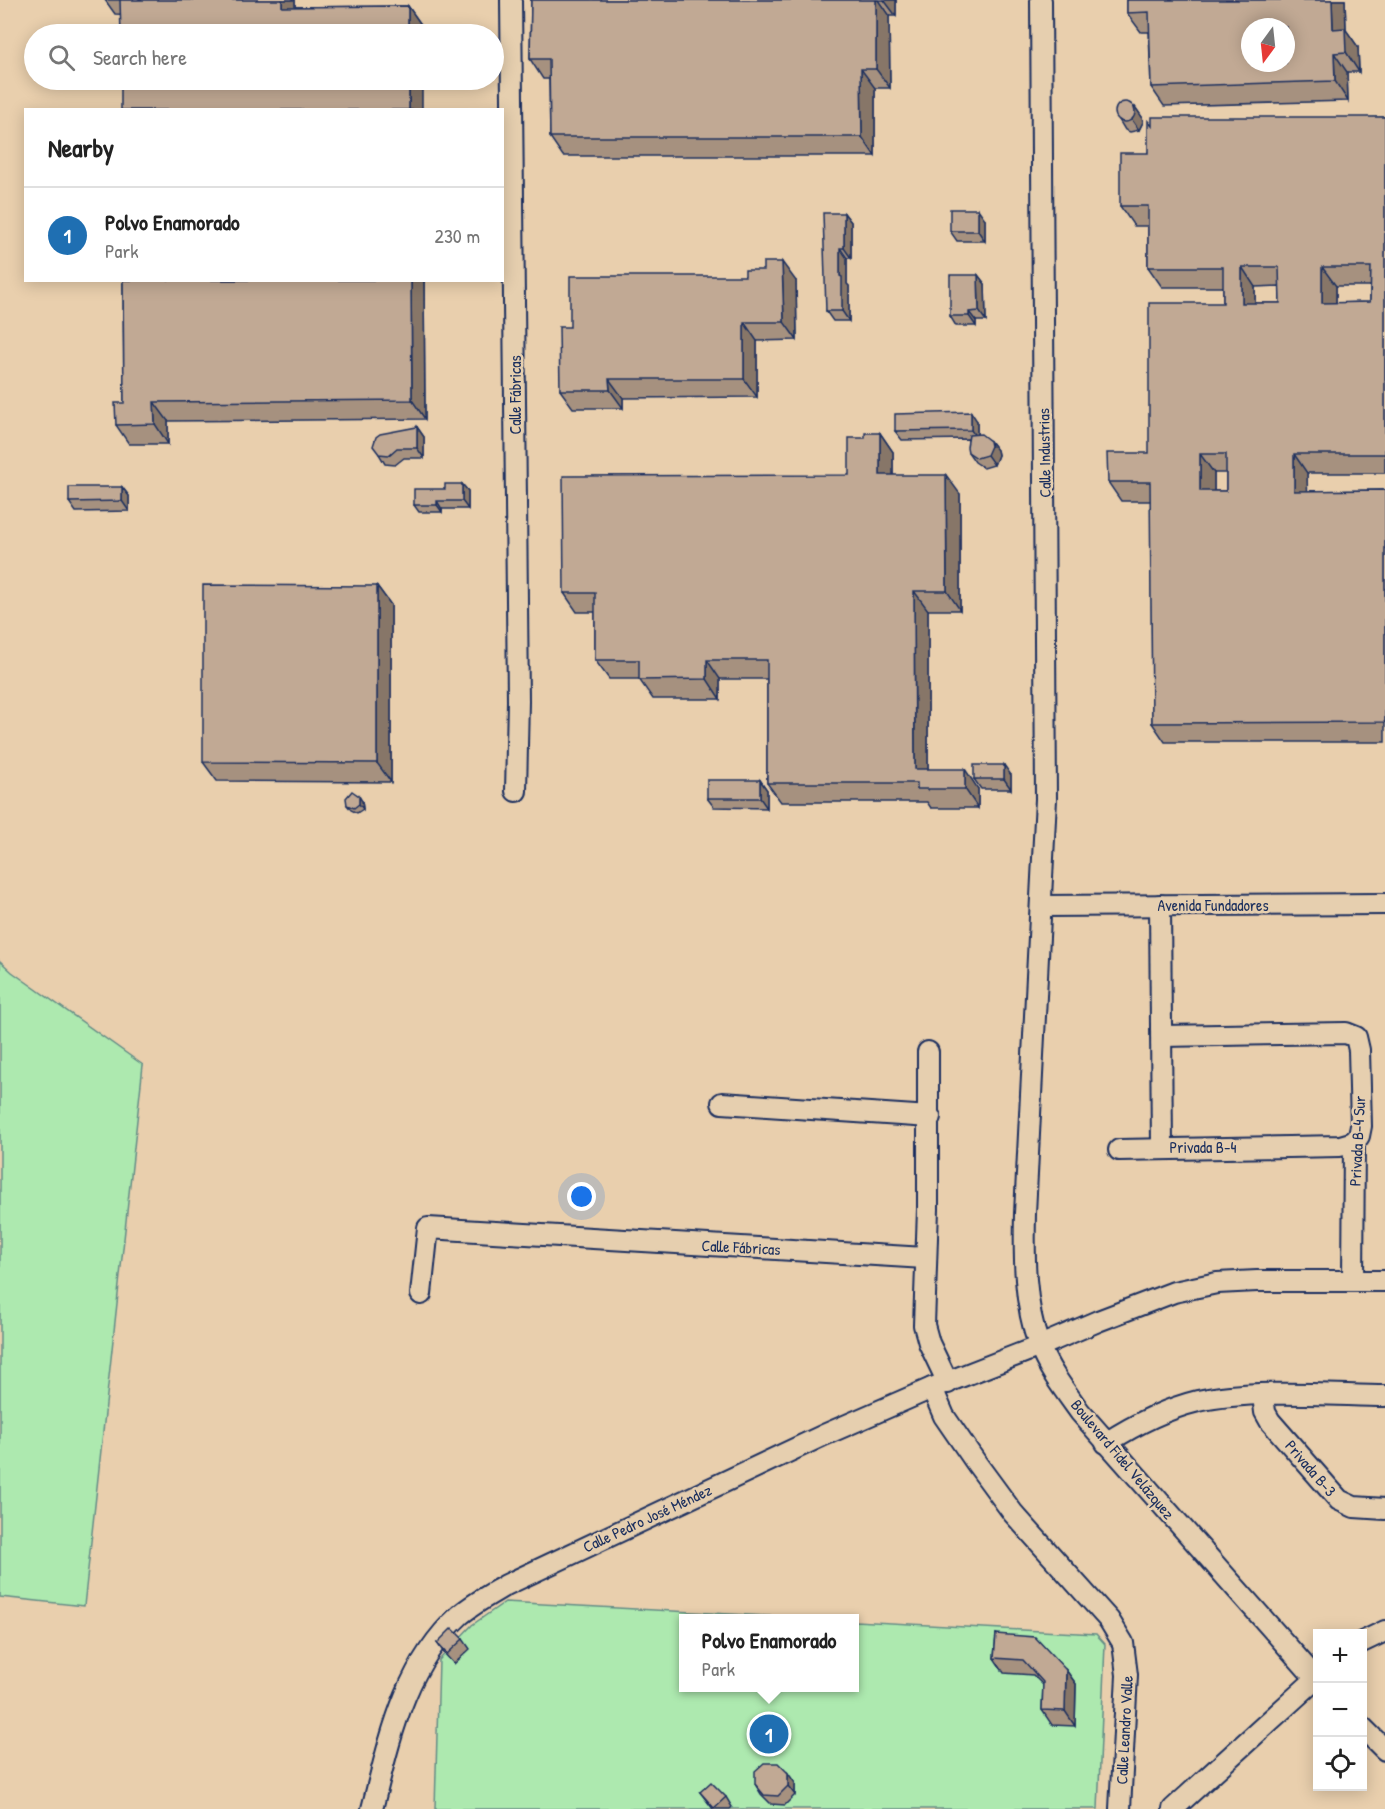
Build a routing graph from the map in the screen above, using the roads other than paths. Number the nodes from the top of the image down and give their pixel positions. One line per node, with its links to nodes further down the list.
1 (511, 0): 3 (street, Calle Fábricas)
2 (1041, 0): 6 (street, Calle Industrias)
3 (516, 791)
4 (1385, 904): 5 (street, Avenida Fundadores)
5 (1160, 905): 6 (street, Avenida Fundadores); 7 (street, Privada B-4)
6 (1041, 906): 18 (street, Boulevard Fidel Velázquez)
7 (1162, 1036): 11 (street, Privada B-4 Sur); 12 (street, Privada B-4)
8 (928, 1052): 10 (street)
9 (722, 1103): 10 (street)
10 (930, 1117): 14 (street)
11 (1354, 1142): 12 (street, Privada B-4); 15 (street, Privada B-4 Sur)
12 (1162, 1147): 13 (street)
13 (1119, 1150)
14 (926, 1258): 17 (street, Calle Fábricas); 19 (street)
15 (1353, 1281): 16 (street, Calle Pedro José Méndez); 18 (street, Calle Pedro José Méndez)
16 (1385, 1281)
17 (421, 1294)
18 (1040, 1346): 19 (street, Calle Pedro José Méndez); 22 (street, Boulevard Fidel Velázquez)
19 (940, 1385): 30 (street, Calle Pedro José Méndez); 31 (street, Calle Leandro Valle)
20 (1263, 1395): 21 (street); 22 (street); 23 (street, Privada B-3)
21 (1385, 1396)
22 (1106, 1443): 26 (street, Boulevard Fidel Velázquez)
23 (1385, 1509)
24 (1385, 1631): 25 (street)
25 (1367, 1640)
26 (1313, 1675)
27 (1313, 1683): 32 (street)
28 (1367, 1732): 29 (street)
29 (1385, 1750)
30 (372, 1809)
31 (1120, 1809)
32 (1173, 1809)

